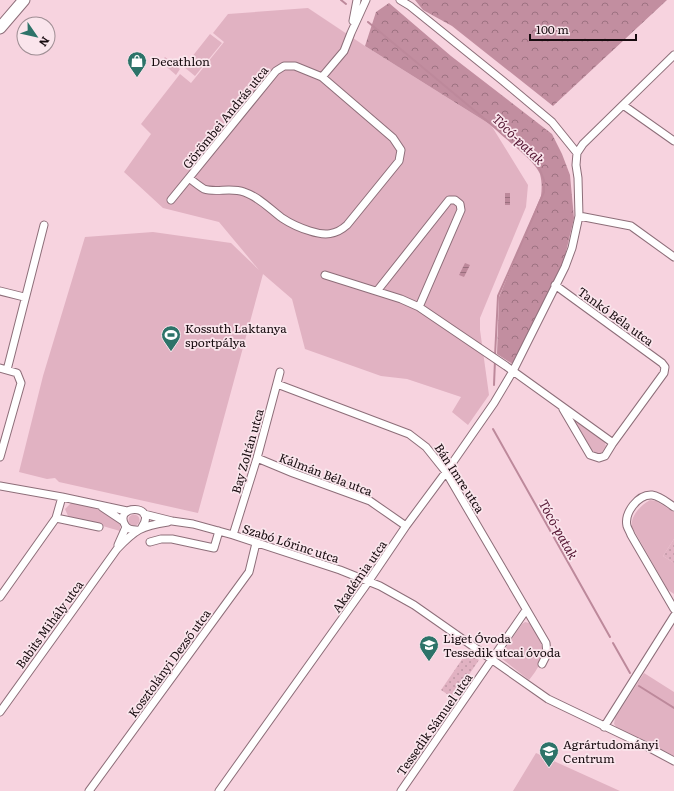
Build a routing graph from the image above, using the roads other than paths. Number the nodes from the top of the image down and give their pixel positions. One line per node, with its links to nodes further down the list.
1 (24, 0): 6 (main road)
2 (357, 0): 7 (street)
3 (366, 0): 7 (street)
4 (400, 0): 5 (street)
5 (408, 3): 12 (street)
6 (0, 28)
7 (351, 33): 9 (street)
8 (674, 55): 10 (street)
9 (322, 77): 13 (street, Görömbei András utca); 13 (street, Görömbei András utca)
10 (623, 105): 11 (street); 12 (street)
11 (674, 141)
12 (577, 153): 15 (street, Akadémia utca)
13 (189, 178): 14 (street, Görömbei András utca)
14 (171, 200)
15 (579, 216): 17 (street); 19 (street, Akadémia utca)
16 (44, 225): 22 (street)
17 (674, 257)
18 (325, 275): 21 (street, Tankó Béla utca)
19 (555, 285): 25 (street, Akadémia utca); 29 (street, Tankó Béla utca)
20 (0, 291): 22 (street)
21 (377, 291): 23 (street, Tankó Béla utca); 23 (street)
22 (24, 297): 24 (street)
23 (419, 307): 25 (street, Tankó Béla utca)
24 (3, 369): 30 (street)
25 (513, 371): 28 (street, Tankó Béla utca); 32 (street, Akadémia utca)
26 (280, 372): 27 (street, Bay Zoltán utca)
27 (277, 384): 31 (street, Bay Zoltán utca); 32 (street, Bán Imre utca)
28 (562, 406): 29 (street, Tankó Béla utca); 29 (street, Tankó Béla utca)
29 (613, 443)
30 (0, 457)
31 (257, 458): 42 (street, Kálmán Béla utca); 46 (street, Bay Zoltán utca)
32 (446, 472): 42 (street, Akadémia utca); 53 (street, Bán Imre utca)
33 (0, 486): 34 (street)
34 (62, 497): 35 (street); 39 (street)
35 (98, 505): 37 (street); 41 (street)
36 (674, 507): 52 (street)
37 (127, 511): 38 (street); 41 (street)
38 (144, 514): 40 (street, Szabó Lőrinc utca); 44 (street)
39 (56, 518): 43 (street); 51 (street)
40 (172, 522): 44 (street, Szabó Lőrinc utca); 45 (street, Szabó Lőrinc utca)
41 (125, 524): 44 (street); 49 (street, Babits Mihály utca)
42 (406, 526): 50 (street, Akadémia utca)
43 (99, 527)
44 (139, 529): 49 (street, Babits Mihály utca)
45 (219, 531): 46 (street, Szabó Lőrinc utca); 47 (street)
46 (233, 535): 48 (street, Szabó Lőrinc utca)
47 (150, 542)
48 (256, 543): 50 (street, Szabó Lőrinc utca); 61 (street, Kosztolányi Dezső utca)
49 (117, 549): 58 (street, Babits Mihály utca)
50 (369, 581): 56 (street, Szabó Lőrinc utca); 62 (street, Akadémia utca)
51 (0, 597)
52 (674, 608)
53 (526, 610): 56 (street, Tessedik Sámuel utca); 57 (street, Bán Imre utca)
54 (674, 616): 55 (street)
55 (672, 624): 59 (street)
56 (492, 660): 59 (street, Szabó Lőrinc utca); 63 (street, Tessedik Sámuel utca)
57 (542, 664)
58 (0, 712)
59 (604, 726): 60 (street, Szabó Lőrinc utca)
60 (674, 761)
61 (89, 791)
62 (219, 791)
63 (401, 791)

